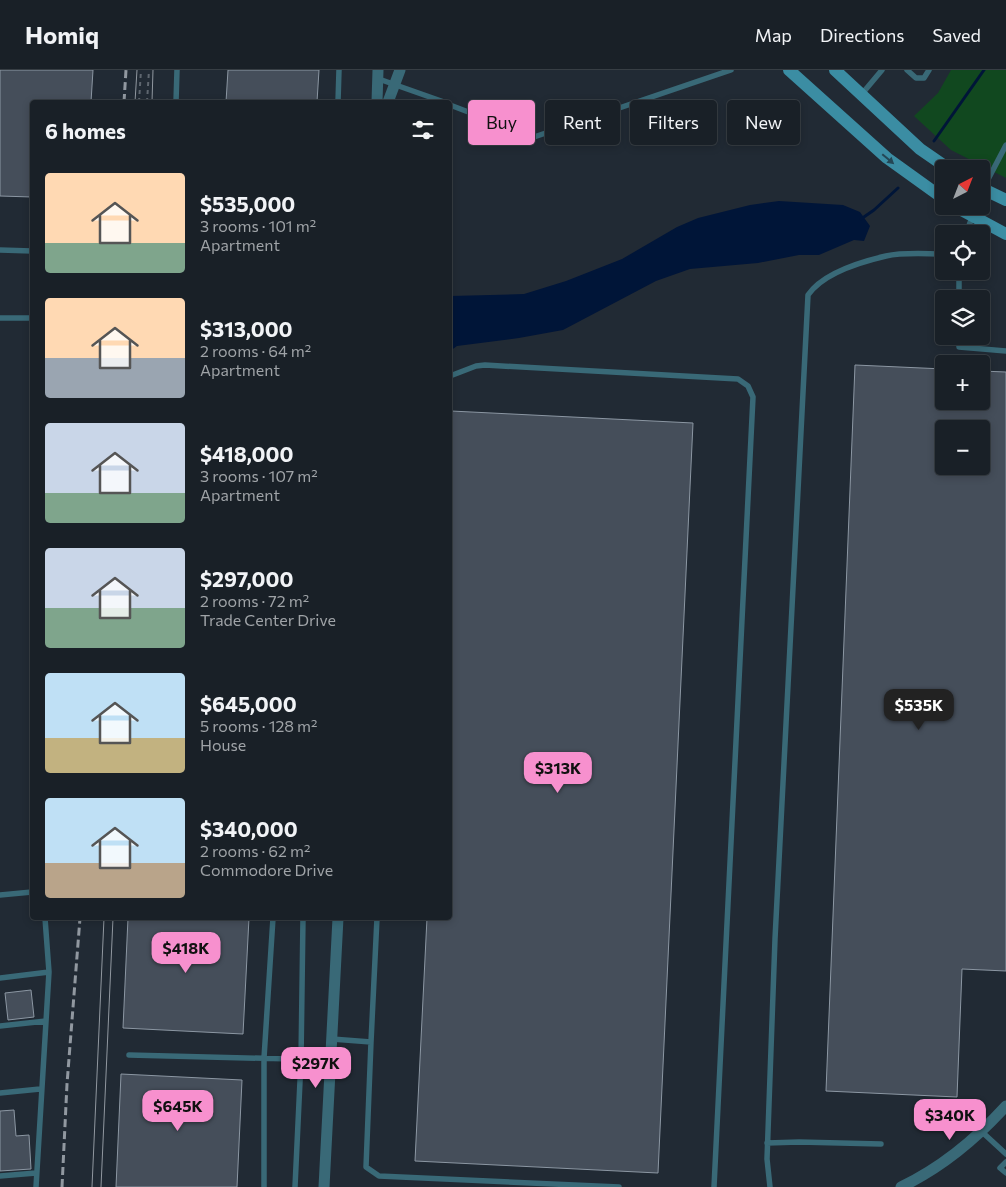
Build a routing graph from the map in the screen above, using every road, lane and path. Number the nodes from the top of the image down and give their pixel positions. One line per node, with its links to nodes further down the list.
1 (141, 70): 15 (path)
2 (149, 70): 16 (path)
3 (177, 70): 17 (lane)
4 (339, 70): 18 (lane)
5 (400, 70): 13 (street)
6 (731, 70): 22 (lane)
7 (789, 70): 26 (main road, one-way to 26)
8 (835, 70): 14 (main road)
9 (882, 70): 14 (lane)
10 (907, 70): 11 (lane)
11 (929, 70)
12 (377, 74): 13 (lane); 19 (street)
13 (395, 84): 20 (street); 21 (lane)
14 (861, 95): 24 (main road)
15 (140, 100)
16 (147, 100)
17 (176, 100)
18 (338, 100)
19 (377, 100)
20 (389, 100)
21 (439, 100)
22 (452, 106)
23 (1006, 145): 25 (lane)
24 (935, 160)
25 (990, 175)
26 (935, 193)
27 (990, 193): 28 (main road)
28 (1006, 200)
29 (978, 215): 30 (main road)
30 (1006, 234)
31 (0, 250): 32 (lane)
32 (30, 251)
33 (935, 254): 60 (lane)
34 (0, 318): 35 (lane)
35 (30, 318)
36 (959, 345): 37 (lane)
37 (1006, 351)
38 (452, 375): 72 (lane)
39 (30, 892): 40 (lane)
40 (0, 895)
41 (45, 920): 46 (lane)
42 (273, 920): 53 (lane)
43 (303, 920): 54 (lane)
44 (338, 920): 50 (street)
45 (377, 920): 51 (lane)
46 (49, 972): 47 (lane); 48 (lane)
47 (0, 978)
48 (46, 1021): 49 (lane); 56 (lane)
49 (0, 1026)
50 (332, 1039): 51 (lane); 55 (street)
51 (371, 1042): 71 (lane)
52 (129, 1055): 53 (lane)
53 (264, 1058): 54 (lane); 68 (lane)
54 (301, 1060): 55 (lane); 69 (lane)
55 (331, 1060): 70 (street)
56 (40, 1089): 57 (lane); 64 (lane)
57 (0, 1093)
58 (1006, 1106): 59 (street)
59 (981, 1131): 62 (lane); 74 (street)
60 (767, 1143): 61 (lane); 73 (lane)
61 (881, 1144)
62 (1006, 1154)
63 (1006, 1162): 65 (lane)
64 (36, 1173): 66 (lane); 67 (lane)
65 (1006, 1174)
66 (0, 1176)
67 (36, 1187)
68 (264, 1187)
69 (295, 1187)
70 (324, 1187)
71 (619, 1187)
72 (714, 1187)
73 (770, 1187)
74 (901, 1187)

